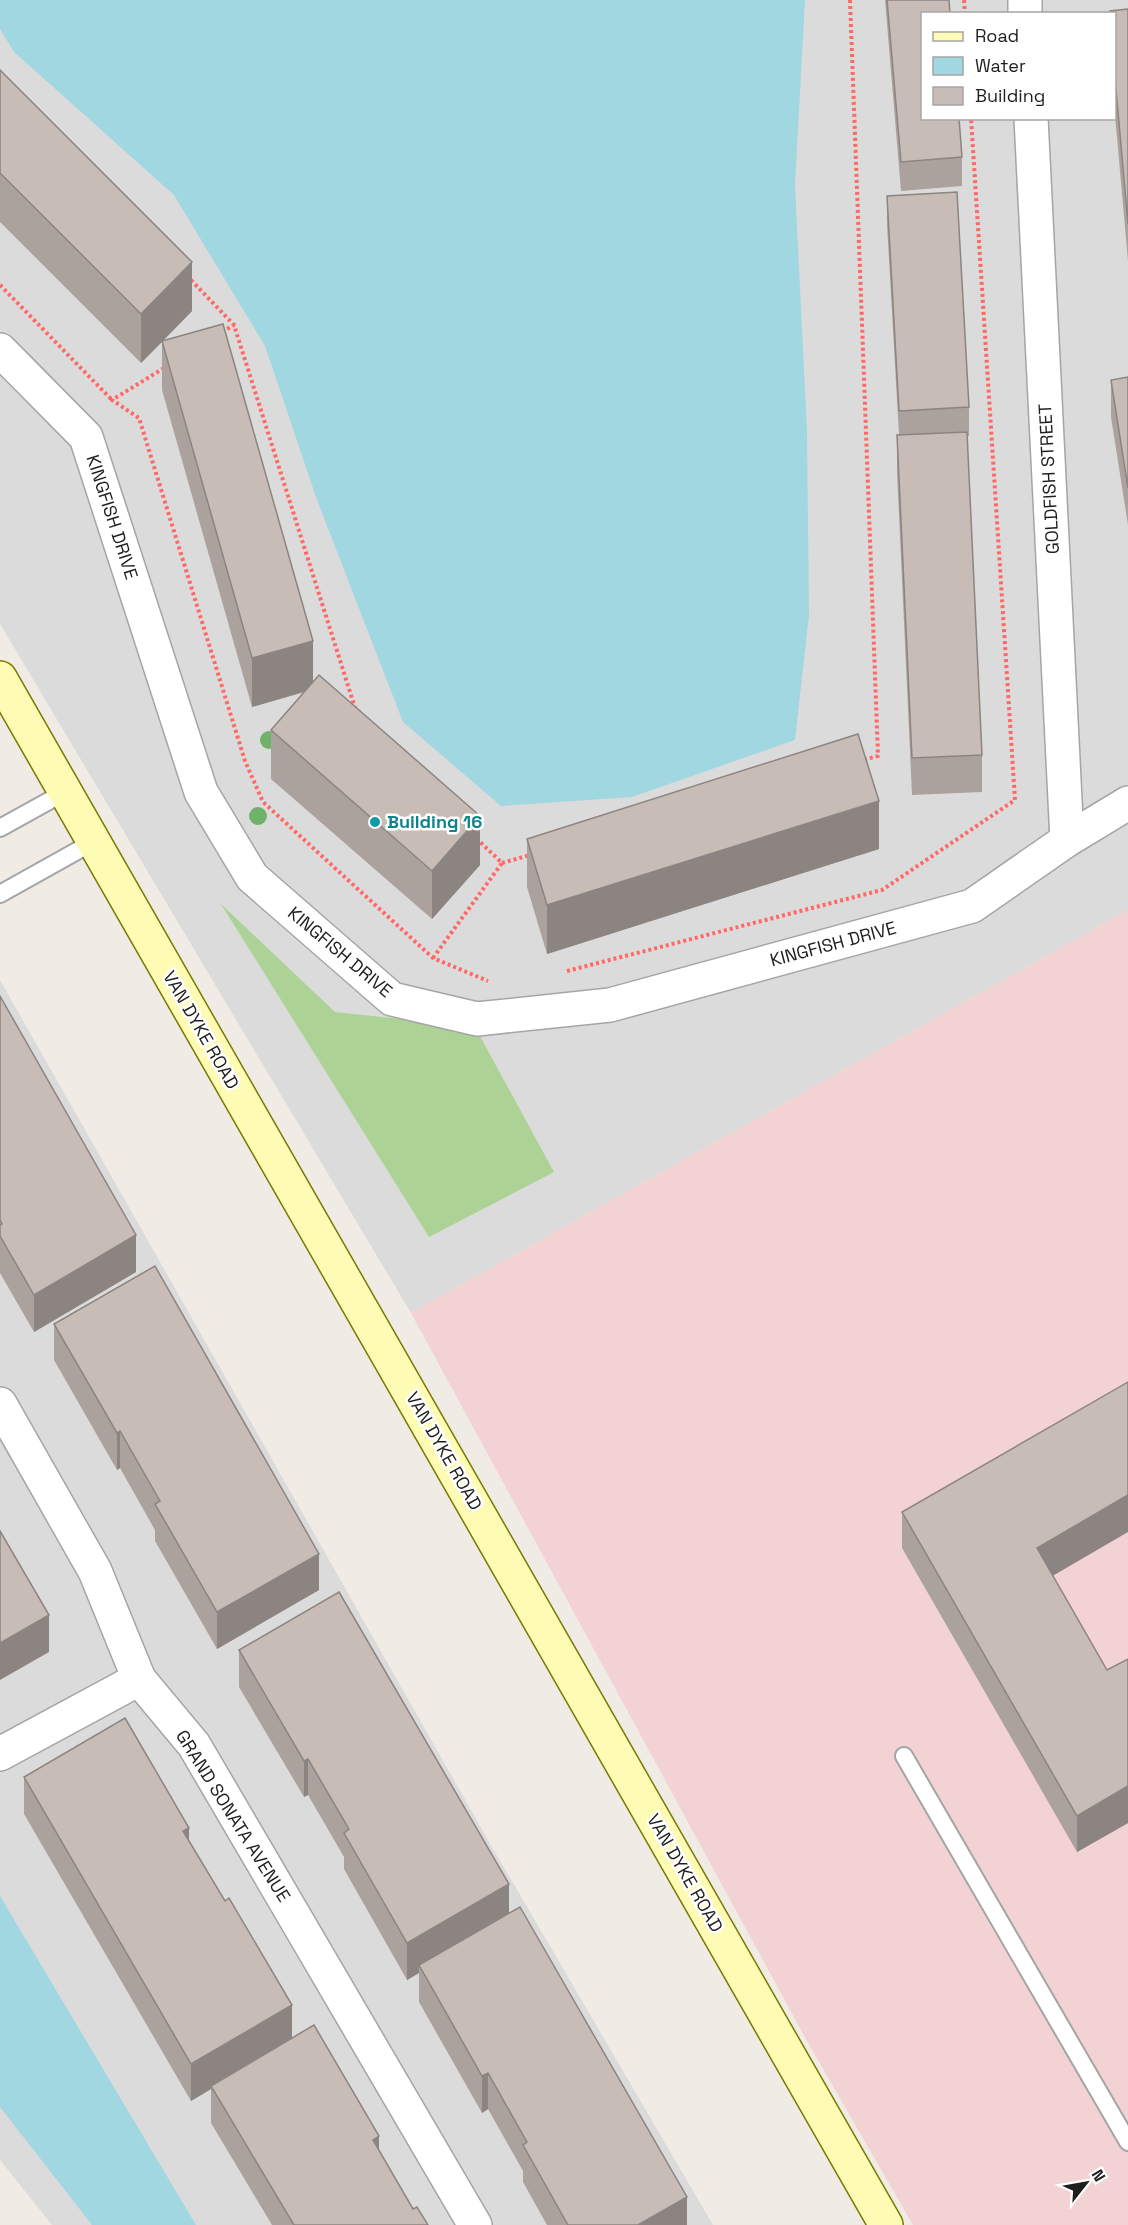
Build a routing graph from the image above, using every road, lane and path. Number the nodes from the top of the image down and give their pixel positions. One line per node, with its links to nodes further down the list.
1 (850, 0): 13 (path)
2 (971, 120): 24 (path)
3 (1031, 120): 18 (street, GOLDFISH STREET)
4 (184, 273): 6 (path)
5 (0, 285): 10 (path)
6 (234, 325): 7 (path); 12 (path)
7 (213, 337)
8 (0, 350): 18 (street, KINGFISH DRIVE)
9 (173, 362): 10 (path)
10 (112, 400): 23 (path)
11 (0, 678): 14 (main road, VAN DYKE ROAD)
12 (358, 718)
13 (855, 762)
14 (65, 792): 16 (lane); 19 (main road, VAN DYKE ROAD)
15 (1128, 803): 18 (street, KINGFISH DRIVE)
16 (0, 828)
17 (469, 831): 21 (path)
18 (1067, 840)
19 (93, 842): 22 (lane); 32 (main road, VAN DYKE ROAD)
20 (536, 853): 21 (path)
21 (502, 863): 23 (path)
22 (0, 894)
23 (433, 958): 25 (path)
24 (561, 973)
25 (494, 983)
26 (0, 1404): 27 (street, GRAND SONATA AVENUE)
27 (139, 1679): 28 (street); 31 (street, GRAND SONATA AVENUE)
28 (0, 1754)
29 (904, 1756): 30 (lane)
30 (1128, 2142)
31 (475, 2225)
32 (886, 2225)

